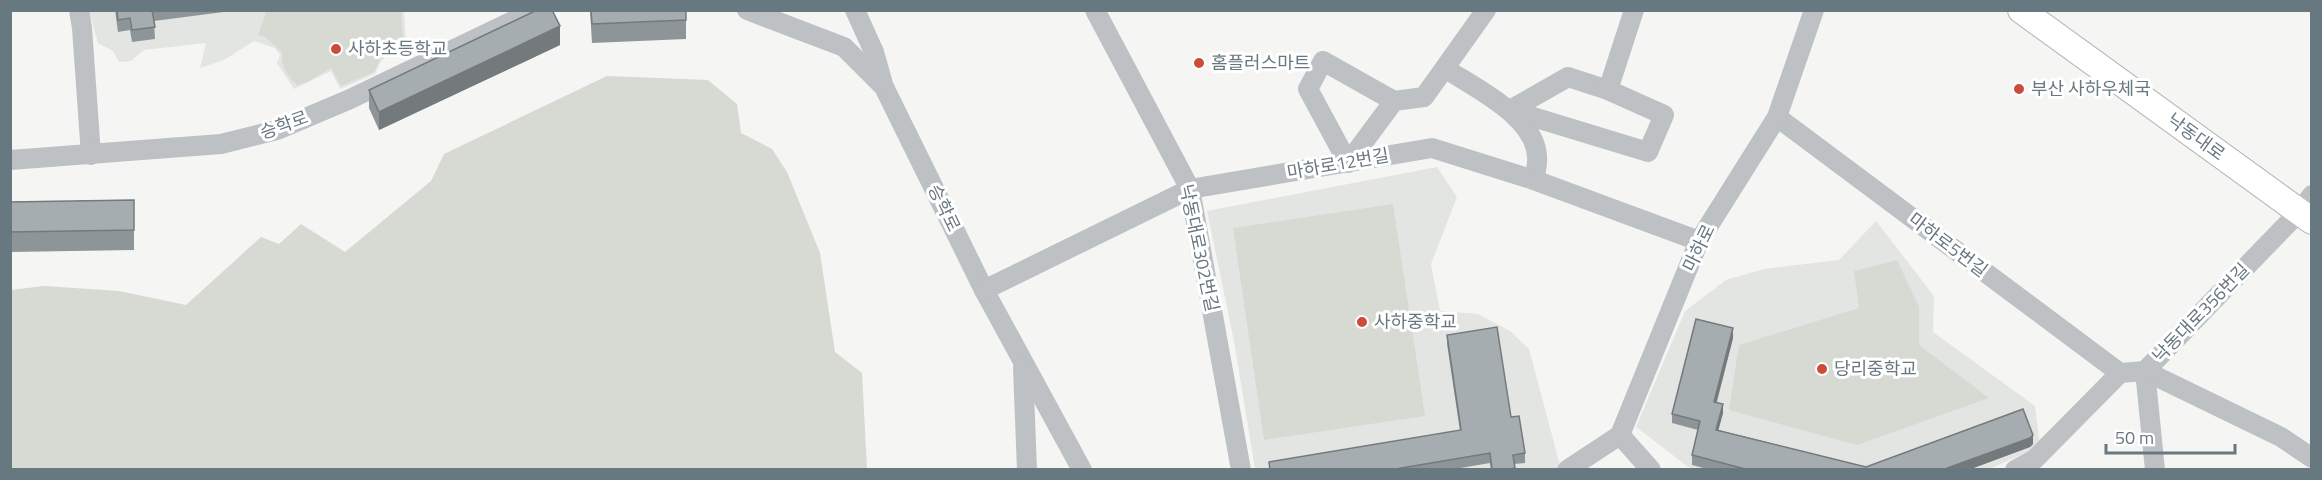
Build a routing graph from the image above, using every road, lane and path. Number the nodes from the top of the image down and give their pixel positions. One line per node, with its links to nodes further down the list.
1 (79, 10): 16 (street)
2 (536, 10): 16 (street, 승학로)
3 (747, 10): 11 (street, 승학로)
4 (855, 10): 11 (street)
5 (1095, 10): 20 (street, 낙동대로302번길)
6 (1486, 10): 10 (street)
7 (1634, 10): 12 (street)
8 (1814, 10): 15 (street, 마하로)
9 (2021, 10): 21 (main road, 낙동대로)
10 (1446, 69): 13 (street); 14 (street)
11 (884, 87): 23 (street, 승학로)
12 (1608, 90): 14 (street); 14 (street)
13 (1394, 101): 18 (street); 18 (street)
14 (1510, 110): 19 (street)
15 (1776, 117): 22 (street, 마하로); 26 (street, 마하로5번길)
16 (91, 155): 17 (street, 승학로)
17 (10, 160)
18 (1348, 164): 19 (street, 마하로12번길); 20 (street, 마하로12번길)
19 (1534, 180): 22 (street, 마하로12번길)
20 (1190, 189): 23 (street, 마하로12번길); 31 (street, 낙동대로302번길)
21 (2307, 209): 25 (street, 낙동대로356번길)
22 (1699, 241): 27 (street, 마하로)
23 (984, 290): 24 (street, 승학로)
24 (1022, 360): 29 (street); 30 (street, 승학로)
25 (2145, 371): 26 (street, 낙동대로356번길); 28 (street); 35 (street)
26 (2120, 373): 34 (street)
27 (1620, 435): 32 (street); 33 (street)
28 (2312, 458)
29 (1027, 470)
30 (1082, 470)
31 (1241, 470)
32 (1567, 470)
33 (1651, 470)
34 (2015, 470)
35 (2155, 470)

